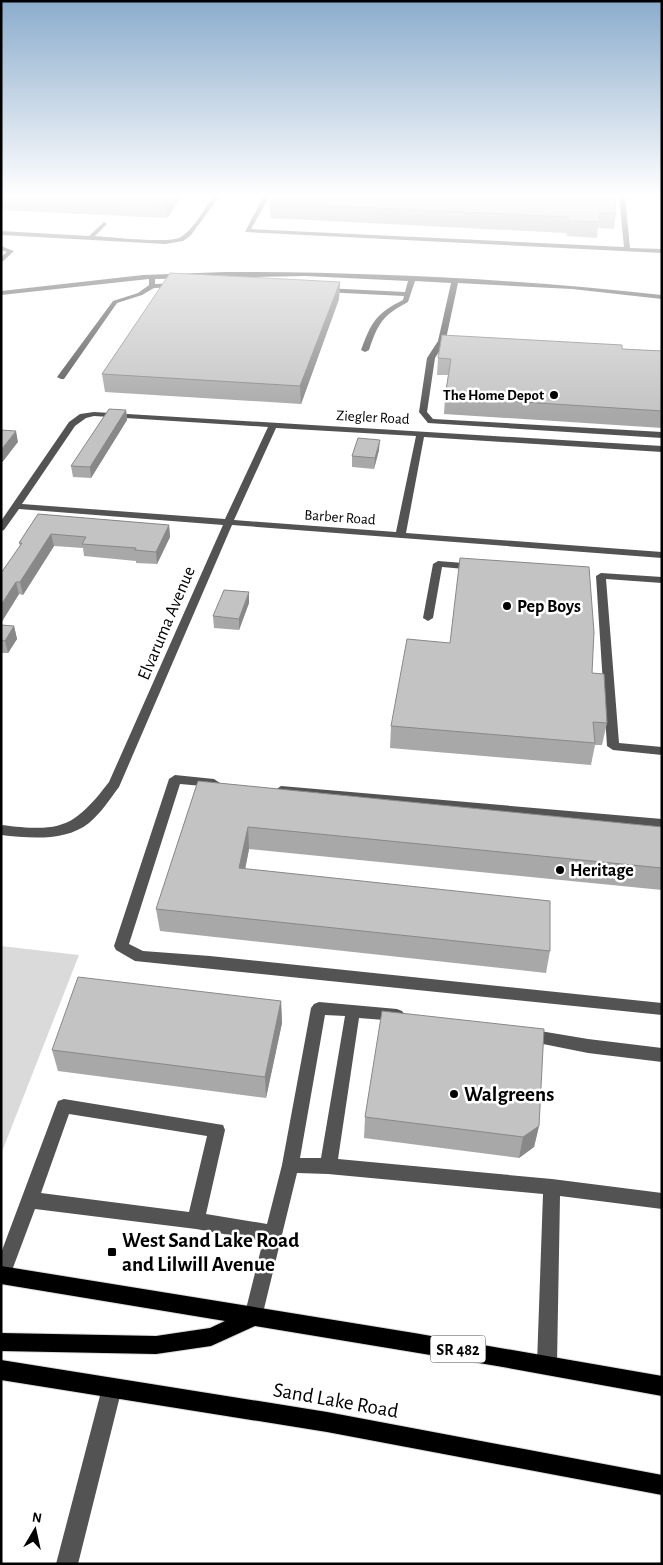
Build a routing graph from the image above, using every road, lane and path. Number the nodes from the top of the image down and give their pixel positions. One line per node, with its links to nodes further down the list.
1 (152, 276): 2 (street); 5 (street); 7 (street)
2 (412, 279): 3 (street); 8 (street)
3 (455, 281): 9 (street); 11 (street)
4 (191, 284): 5 (street)
5 (152, 286): 14 (street)
6 (314, 289): 8 (street)
7 (1, 293)
8 (408, 294): 13 (street)
9 (659, 297): 10 (street)
10 (649, 307)
11 (442, 341): 12 (street); 17 (street)
12 (460, 342)
13 (365, 350)
14 (61, 377)
15 (272, 425): 16 (street, Ziegler Road); 19 (street, Ziegler Road); 20 (street, Elvaruma Avenue)
16 (421, 433): 18 (street, Ziegler Road); 22 (street)
17 (662, 435)
18 (662, 449)
19 (16, 506): 20 (street, Barber Road); 21 (street)
20 (228, 523): 22 (street, Barber Road); 31 (street, Elvaruma Avenue)
21 (1, 528)
22 (400, 536): 23 (street, Barber Road)
23 (662, 556)
24 (486, 567): 26 (street)
25 (662, 580): 27 (street)
26 (428, 618)
27 (662, 751)
28 (225, 784): 32 (street)
29 (265, 788): 30 (street)
30 (662, 824)
31 (1, 830)
32 (662, 1009)
33 (353, 1011): 34 (street); 37 (street); 38 (street)
34 (412, 1017)
35 (517, 1033): 36 (street)
36 (662, 1055)
37 (290, 1165): 38 (street); 43 (street)
38 (328, 1166): 39 (street)
39 (552, 1187): 41 (street); 47 (street)
40 (30, 1200): 42 (street); 42 (street); 44 (street)
41 (662, 1201)
42 (196, 1221): 43 (street)
43 (274, 1234): 45 (street)
44 (2, 1275): 45 (main road, SR 482)
45 (253, 1317): 46 (main road); 47 (main road, SR 482)
46 (1, 1342)
47 (547, 1364): 49 (main road, SR 482)
48 (1, 1370): 50 (main road, Sand Lake Road)
49 (662, 1386)
50 (112, 1388): 51 (main road, Sand Lake Road); 52 (street)
51 (662, 1485)
52 (67, 1564)

